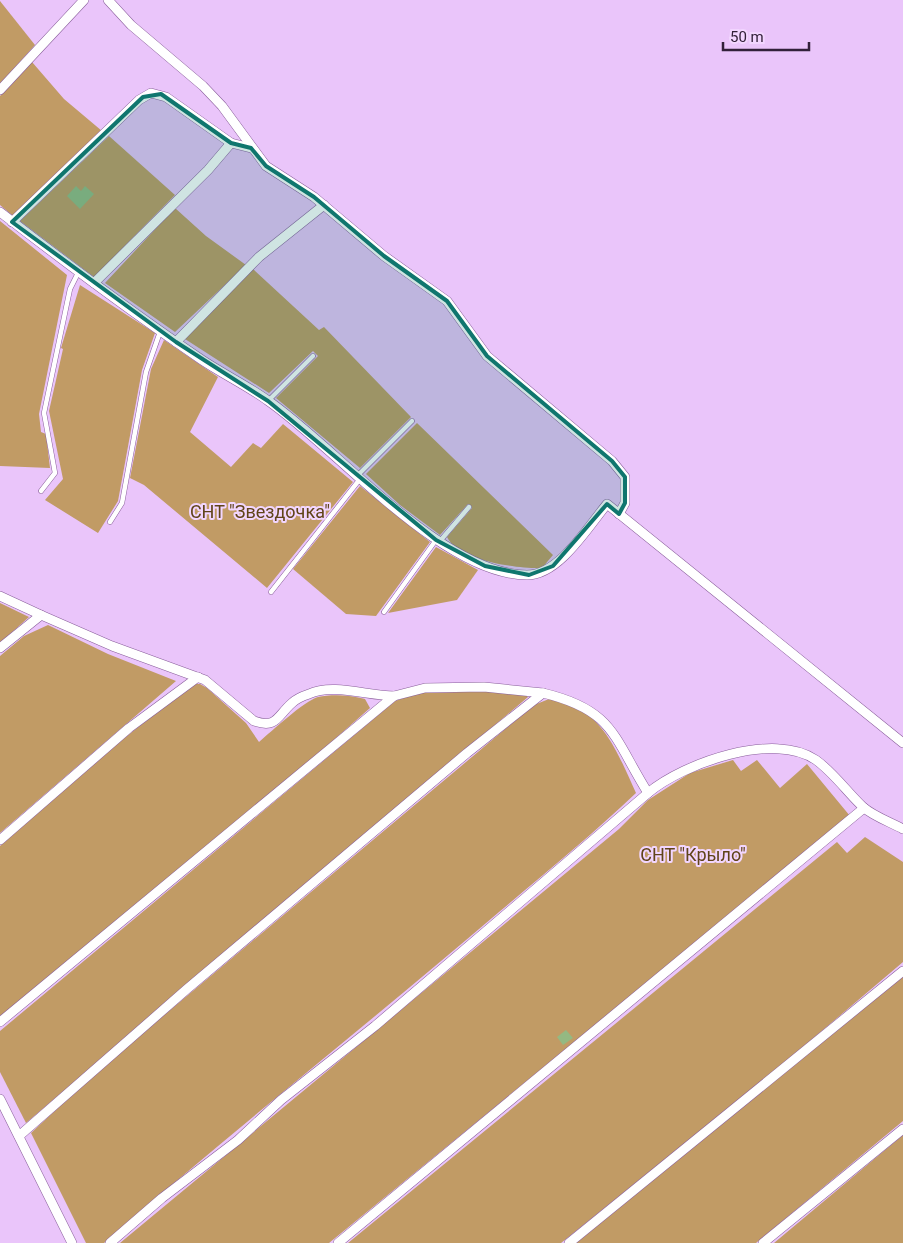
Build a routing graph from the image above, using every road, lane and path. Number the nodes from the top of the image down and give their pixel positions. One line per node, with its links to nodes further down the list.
1 (84, 0): 3 (street)
2 (108, 0): 5 (street)
3 (0, 90)
4 (231, 143): 5 (street); 8 (street); 10 (street)
5 (251, 148): 6 (street)
6 (324, 205): 12 (street); 19 (street)
7 (0, 212): 8 (street)
8 (12, 222): 9 (street)
9 (78, 273): 10 (street); 17 (lane)
10 (94, 283): 11 (street)
11 (161, 331): 12 (street); 20 (lane)
12 (176, 342): 14 (street)
13 (313, 356): 14 (lane)
14 (268, 400): 16 (street)
15 (412, 421): 16 (lane)
16 (359, 477): 21 (street); 22 (lane)
17 (41, 491)
18 (469, 507): 21 (lane)
19 (619, 514): 21 (street); 30 (street)
20 (110, 522)
21 (437, 541): 24 (lane)
22 (271, 592)
23 (0, 596): 25 (street)
24 (384, 612)
25 (41, 615): 26 (street); 27 (street)
26 (0, 648)
27 (198, 677): 29 (street); 34 (street)
28 (543, 693): 29 (street); 31 (street); 39 (street)
29 (394, 696): 36 (street)
30 (903, 743)
31 (648, 793): 32 (street); 41 (street)
32 (864, 808): 33 (street); 42 (street)
33 (903, 829)
34 (0, 840)
35 (903, 971): 43 (street)
36 (0, 1022)
37 (0, 1099): 39 (street)
38 (903, 1129): 44 (street)
39 (18, 1136): 40 (street)
40 (72, 1243)
41 (110, 1243)
42 (338, 1243)
43 (569, 1243)
44 (763, 1243)

